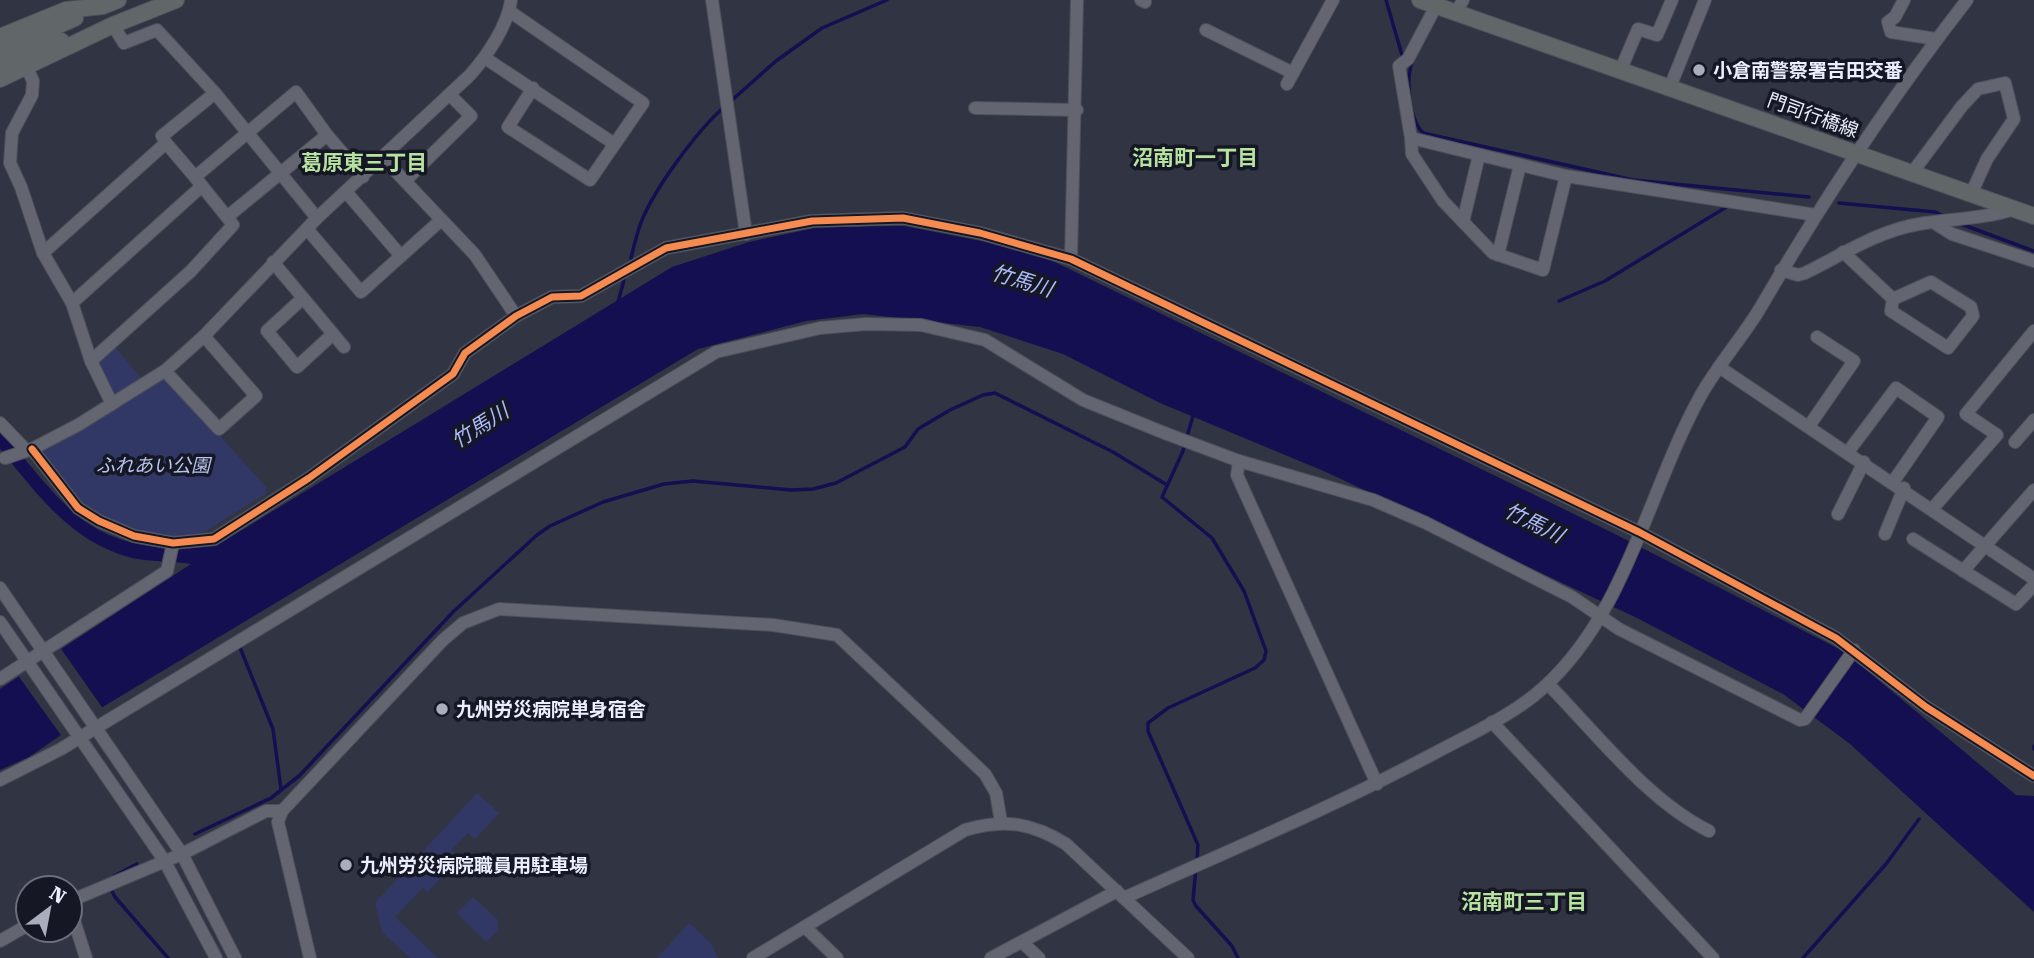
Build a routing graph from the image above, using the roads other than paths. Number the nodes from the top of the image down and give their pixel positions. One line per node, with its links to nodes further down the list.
1 (176, 0): 14 (main road)
2 (712, 0): 55 (street)
3 (1077, 0): 28 (street)
4 (1333, 0): 15 (street)
5 (1420, 0): 12 (main road, 門司行橋線)
6 (1672, 0): 21 (street)
7 (1705, 0): 23 (street)
8 (1904, 0): 16 (street)
9 (1967, 0): 16 (street)
10 (111, 3): 17 (main road)
11 (510, 5): 19 (street); 33 (street)
12 (1436, 6): 13 (main road, 門司行橋線); 31 (street)
13 (1460, 6): 21 (main road, 門司行橋線)
14 (113, 25): 17 (main road); 25 (street)
15 (1206, 30)
16 (1937, 39): 34 (street)
17 (14, 47): 18 (main road); 20 (main road); 22 (main road); 57 (street)
18 (0, 51)
19 (485, 58): 24 (street); 26 (street)
20 (0, 64)
21 (1621, 69): 23 (main road, 門司行橋線)
22 (0, 79)
23 (1670, 87): 34 (main road, 門司行橋線)
24 (533, 88): 33 (street); 33 (street)
25 (215, 93): 29 (street); 32 (street)
26 (450, 95): 36 (street); 42 (street)
27 (975, 108): 28 (street)
28 (1077, 110): 60 (street)
29 (248, 133): 30 (street); 38 (street); 43 (street)
30 (327, 135): 38 (street); 41 (street)
31 (1411, 138): 35 (street); 52 (street)
32 (166, 143): 43 (street); 57 (street)
33 (613, 143)
34 (1854, 152): 39 (main road, 門司行橋線); 46 (street)
35 (1479, 155): 37 (street); 52 (street)
36 (383, 158): 41 (street); 42 (street)
37 (1520, 165): 40 (street); 58 (street)
38 (281, 173): 49 (street); 50 (street)
39 (1912, 173): 45 (main road, 門司行橋線); 45 (street)
40 (1566, 176): 46 (street); 58 (street)
41 (363, 177): 44 (street)
42 (405, 181): 51 (street)
43 (198, 182): 49 (street); 66 (street)
44 (346, 192): 50 (street); 59 (street)
45 (1971, 194): 47 (main road, 門司行橋線)
46 (1822, 205): 63 (street)
47 (2014, 209): 48 (main road, 門司行橋線); 53 (street)
48 (2034, 216)
49 (227, 217): 73 (street)
50 (317, 218): 54 (street)
51 (441, 220): 59 (street); 67 (street)
52 (1463, 222): 58 (street)
53 (1939, 223): 56 (street); 61 (street)
54 (307, 229): 59 (street); 62 (street)
55 (746, 234): 60 (street); 67 (street)
56 (1843, 252): 63 (street); 65 (street)
57 (43, 253): 66 (street)
58 (1498, 255)
59 (401, 256)
60 (1072, 259): 91 (street)
61 (2034, 261)
62 (273, 262): 64 (street); 70 (street)
63 (1781, 270): 74 (street)
64 (303, 298): 69 (street); 69 (street)
65 (1893, 299): 65 (street)
66 (72, 303): 73 (street)
67 (516, 316): 93 (street)
68 (2034, 331): 88 (street)
69 (333, 334): 72 (street)
70 (204, 336): 75 (street); 75 (street)
71 (1817, 337): 79 (street)
72 (344, 347)
73 (91, 361): 76 (street)
74 (1718, 367): 79 (street); 91 (street)
75 (165, 371): 76 (street)
76 (112, 404): 81 (street)
77 (2034, 419): 80 (street)
78 (0, 424): 81 (street)
79 (1809, 426): 82 (street)
80 (2015, 442)
81 (26, 450): 83 (street); 93 (street)
82 (1848, 452): 85 (street); 86 (street)
83 (5, 458)
84 (1239, 461): 99 (street); 107 (street); 111 (street)
85 (1864, 462): 86 (street); 89 (street)
86 (1898, 485): 88 (street); 90 (street)
87 (2034, 490): 94 (street)
88 (1933, 508): 94 (street)
89 (1838, 513)
90 (1885, 534)
91 (1638, 535): 99 (street); 101 (street)
92 (1913, 539): 95 (street)
93 (173, 543): 102 (street)
94 (1987, 546): 95 (street); 96 (street)
95 (1963, 570): 97 (street)
96 (2034, 579)
97 (2034, 586)
98 (0, 588): 102 (street)
99 (1603, 610): 101 (street); 105 (street)
100 (0, 622): 103 (street)
101 (1852, 652): 109 (street)
102 (44, 653): 103 (street); 107 (street)
103 (29, 663): 104 (street); 108 (street)
104 (0, 679)
105 (1548, 684): 106 (street); 114 (street)
106 (1492, 722): 111 (street); 129 (street)
107 (95, 725): 108 (street); 115 (street)
108 (80, 736): 110 (street); 116 (street)
109 (2034, 776)
110 (0, 780)
111 (1377, 783): 118 (street)
112 (282, 811): 113 (street); 115 (street); 123 (street)
113 (1000, 822): 118 (street); 119 (street)
114 (1709, 831)
115 (182, 854): 116 (street); 122 (street)
116 (164, 860): 117 (street); 121 (street)
117 (84, 895)
118 (1121, 895): 120 (street); 128 (street)
119 (805, 927): 124 (street); 125 (street)
120 (1023, 943): 126 (street); 127 (street)
121 (216, 958)
122 (235, 958)
123 (310, 958)
124 (753, 958)
125 (837, 958)
126 (991, 958)
127 (1039, 958)
128 (1188, 958)
129 (1713, 958)

